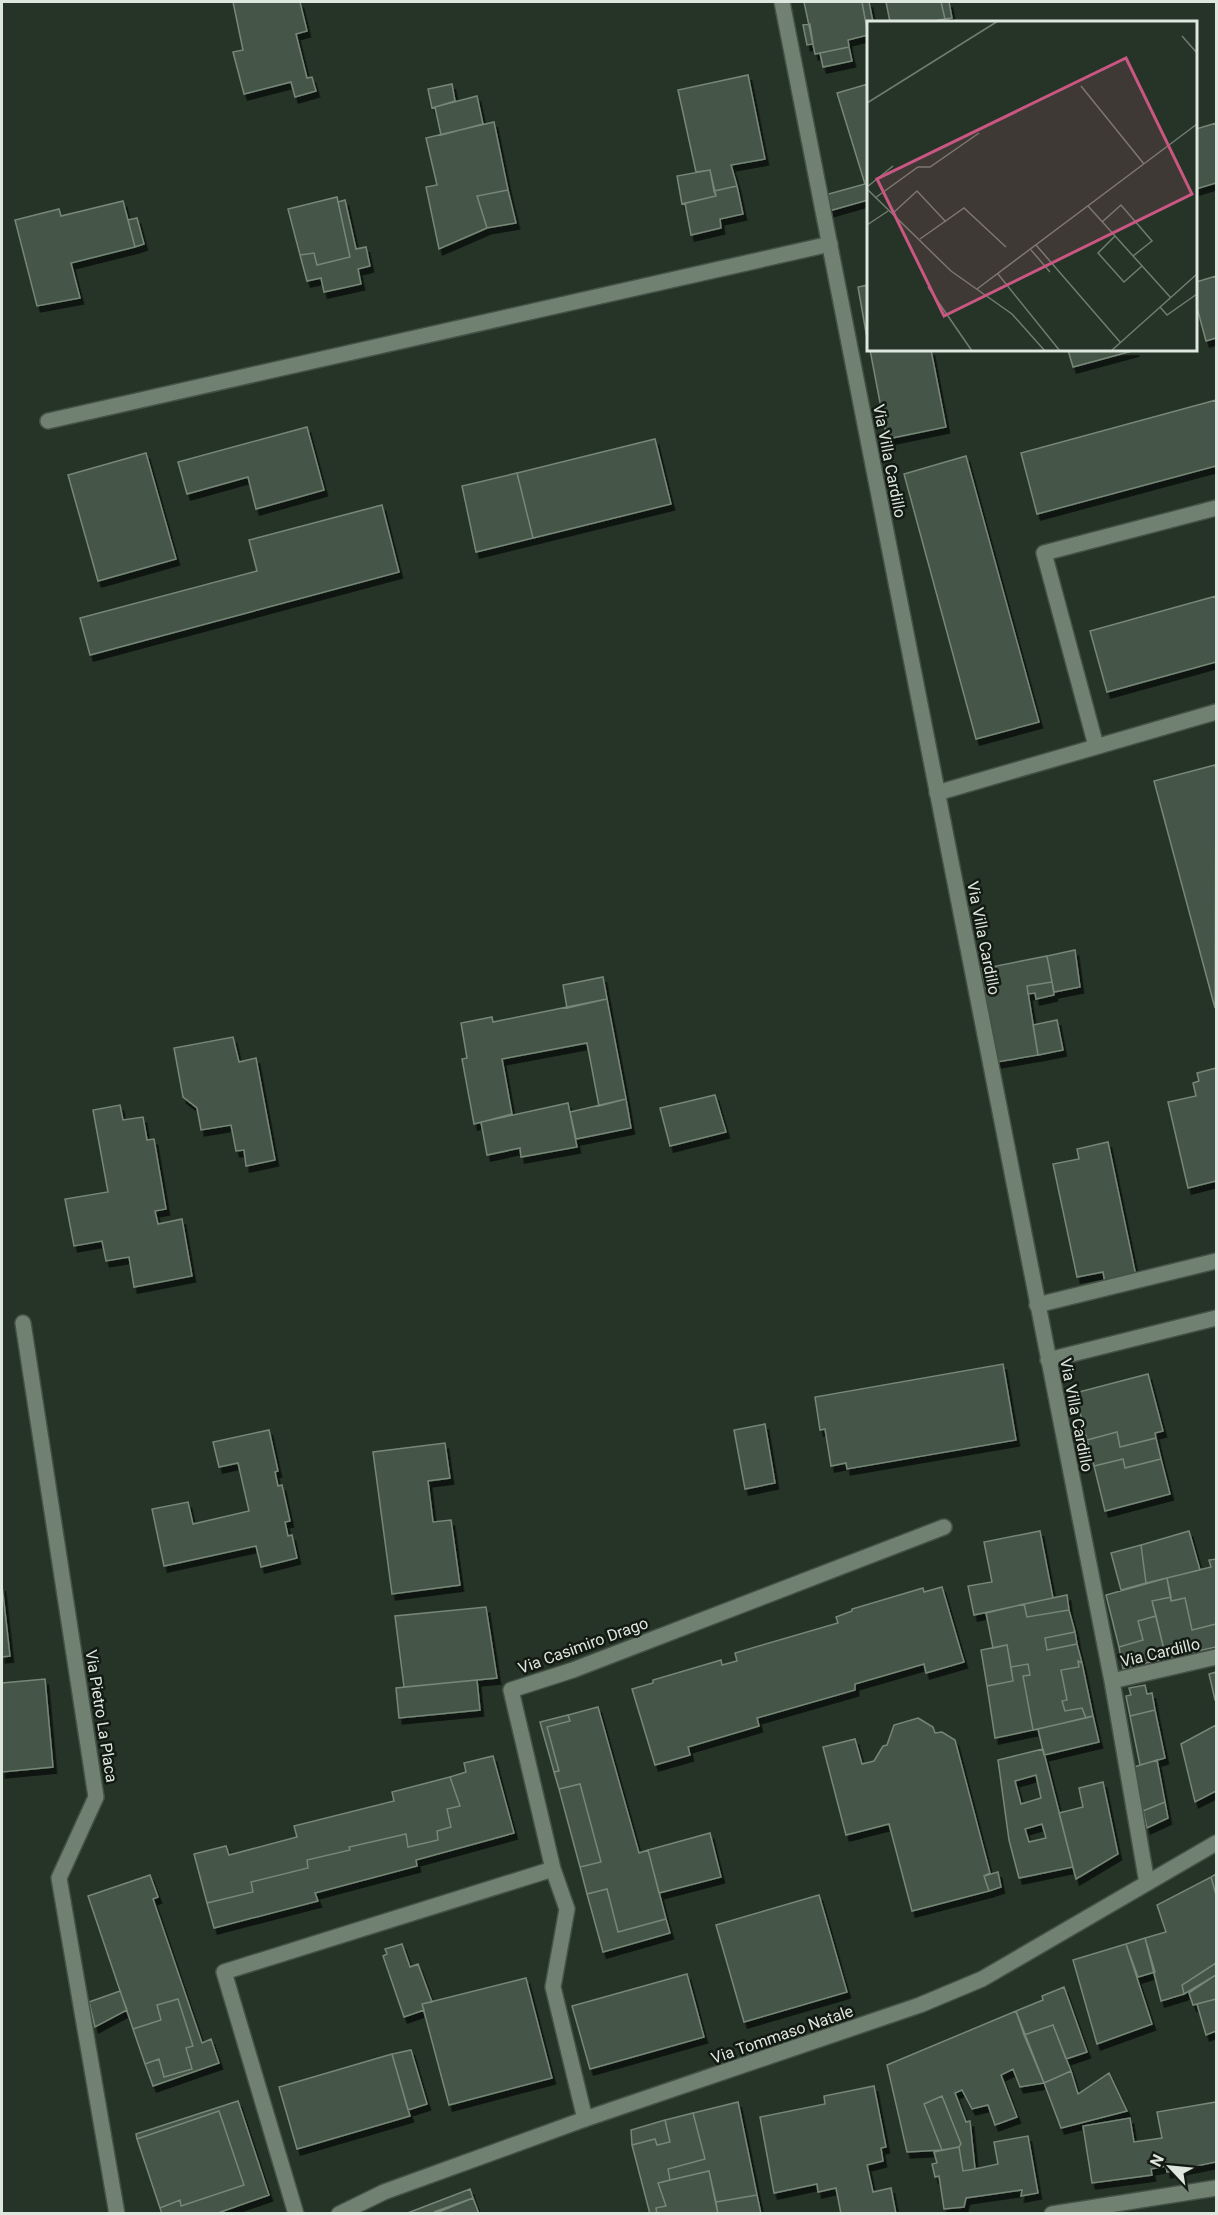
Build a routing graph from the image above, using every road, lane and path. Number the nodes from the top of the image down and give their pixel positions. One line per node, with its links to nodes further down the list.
1 (782, 2): 2 (street, Via Villa Cardillo)
2 (830, 244): 3 (street); 7 (street, Via Villa Cardillo)
3 (48, 421)
4 (1216, 508): 6 (street)
5 (1216, 712): 6 (street)
6 (1096, 746): 7 (street)
7 (937, 793): 9 (street, Via Villa Cardillo)
8 (1216, 1261): 9 (street)
9 (1037, 1305): 12 (street, Via Villa Cardillo)
10 (1216, 1318): 12 (street)
11 (23, 1323): 21 (street, Via Pietro La Placa)
12 (1048, 1360): 15 (street, Via Villa Cardillo)
13 (944, 1527): 17 (street, Via Casimiro Drago)
14 (1216, 1658): 15 (street, Via Cardillo)
15 (1112, 1681): 18 (street, Via Villa Cardillo)
16 (1216, 1843): 18 (street, Via Tommaso Natale)
17 (553, 1869): 19 (street, Via Casimiro Drago); 22 (street)
18 (1147, 1883): 19 (street, Via Tommaso Natale)
19 (585, 2119): 23 (street, Via Tommaso Natale)
20 (1216, 2188): 24 (street)
21 (117, 2214)
22 (296, 2214)
23 (339, 2214)
24 (1052, 2214)

